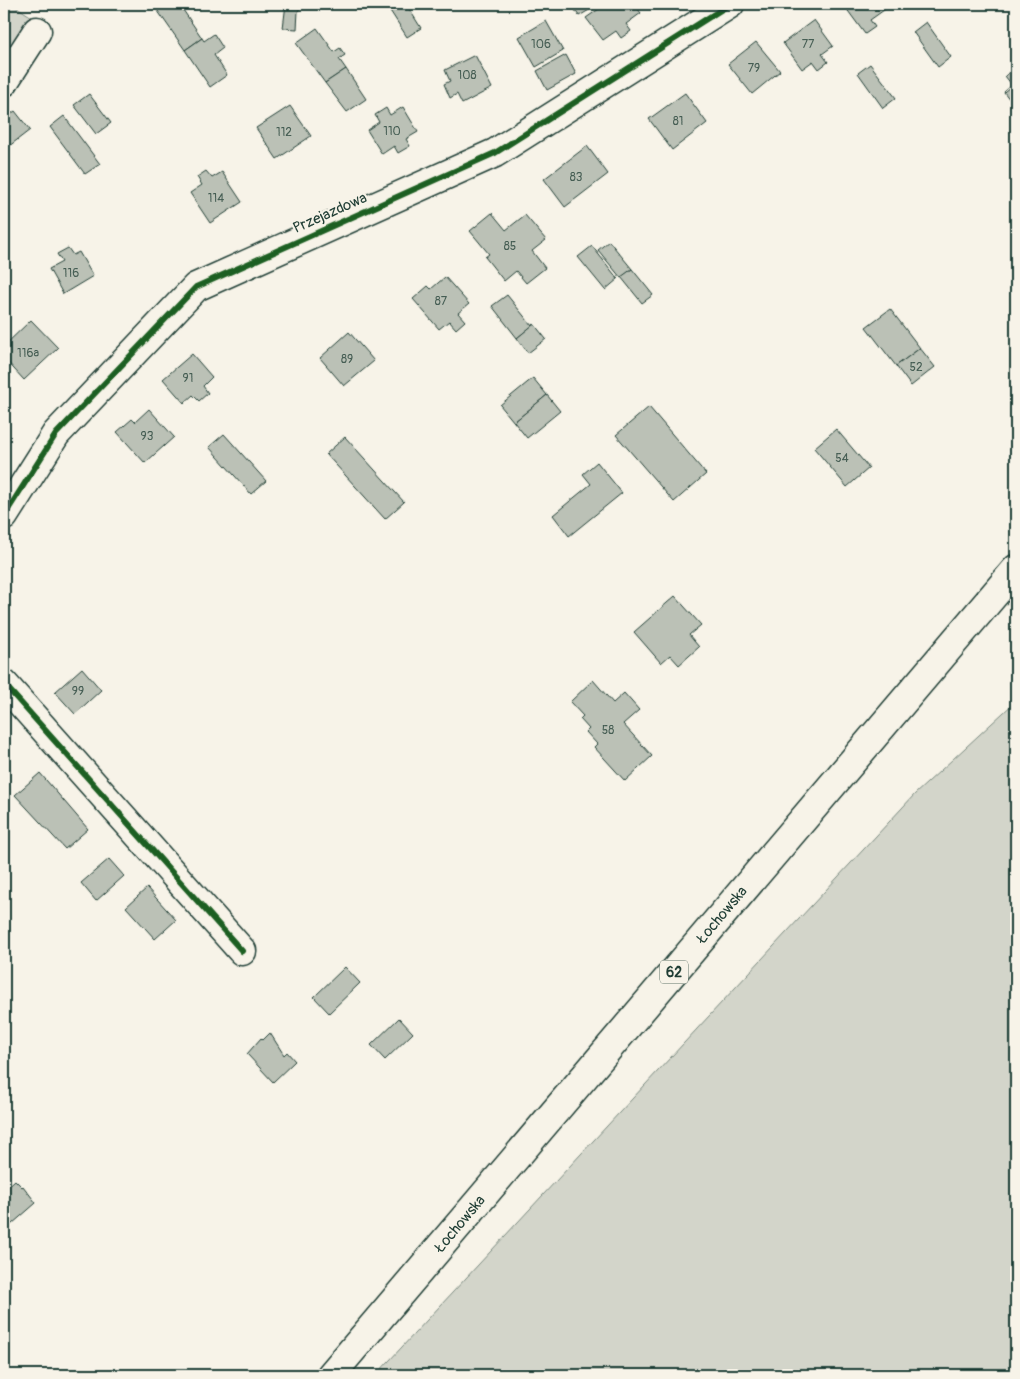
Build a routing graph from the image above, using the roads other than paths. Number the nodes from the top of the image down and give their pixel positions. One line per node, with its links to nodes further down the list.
1 (730, 4): 4 (street, Przejazdowa)
2 (37, 31): 3 (street)
3 (4, 82)
4 (4, 516)
5 (1016, 569): 8 (street, Łochowska / 62)
6 (4, 684): 7 (street)
7 (242, 951)
8 (331, 1375)

